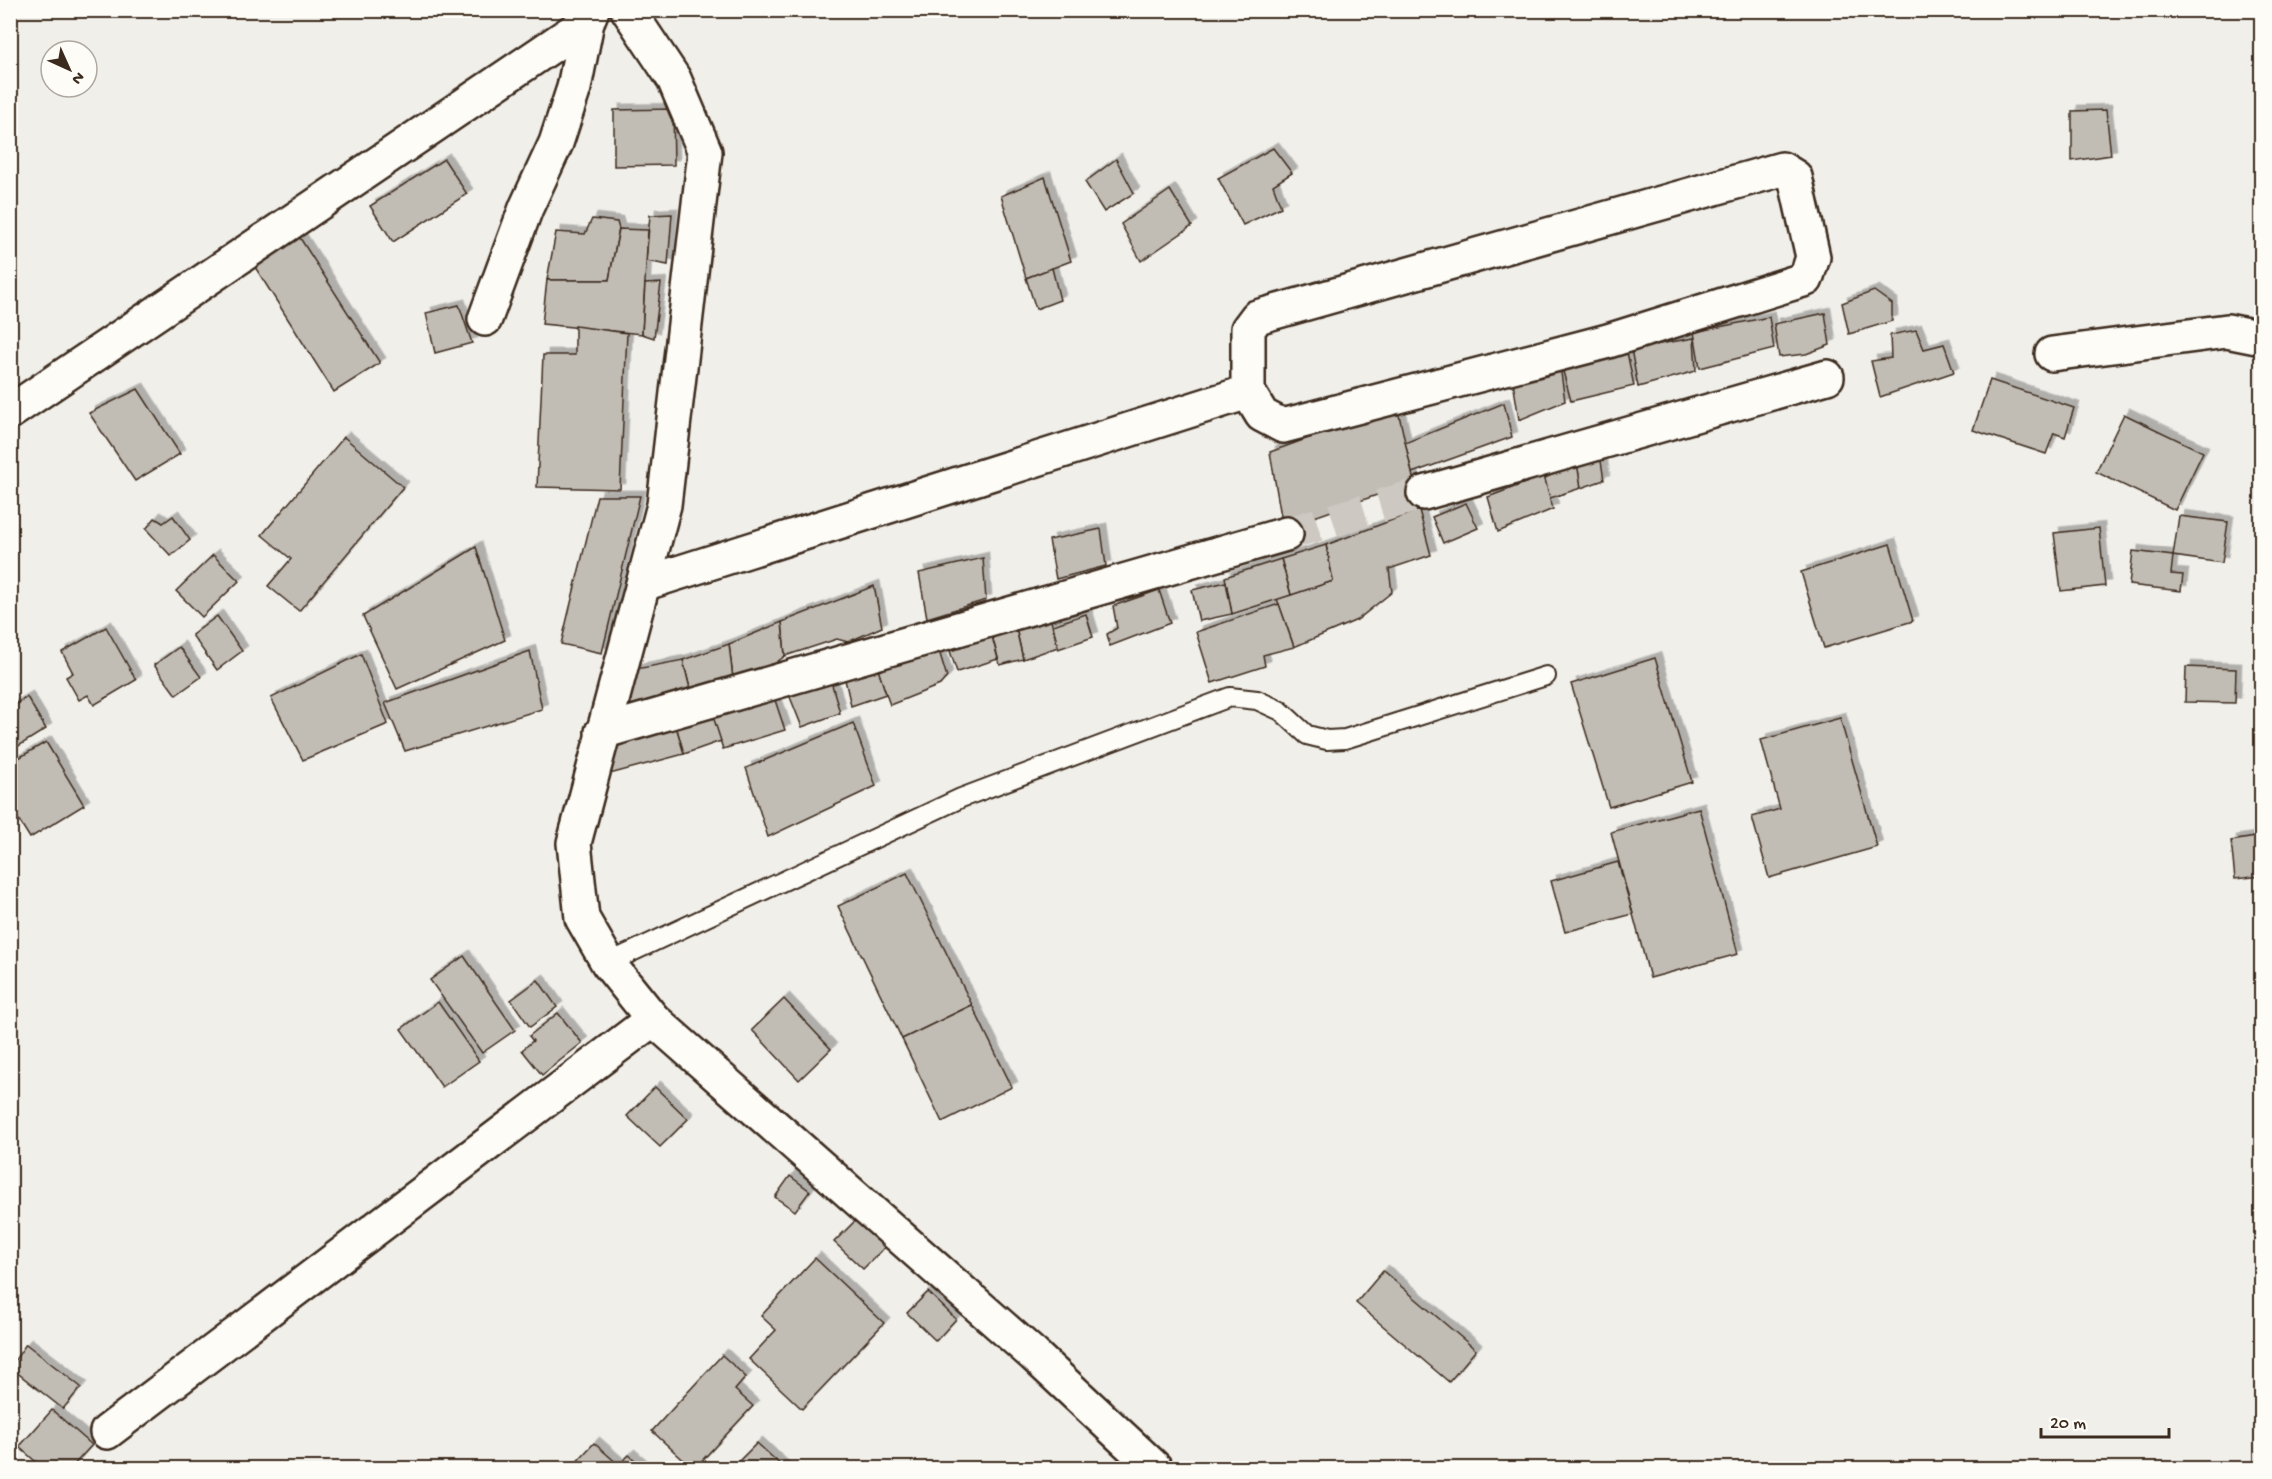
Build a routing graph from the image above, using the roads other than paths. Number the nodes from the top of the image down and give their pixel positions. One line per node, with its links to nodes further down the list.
1 (628, 10): 11 (street)
2 (589, 16): 3 (street); 8 (street)
3 (485, 320)
4 (2262, 338): 5 (street)
5 (2052, 354)
6 (1827, 377): 9 (street)
7 (1248, 392): 7 (street); 11 (street)
8 (10, 412)
9 (1424, 493)
10 (1286, 534): 13 (street)
11 (643, 584): 13 (street)
12 (1546, 676): 14 (lane)
13 (602, 732): 14 (street)
14 (608, 963): 15 (street)
15 (653, 1019): 16 (street); 17 (street)
16 (107, 1432)
17 (1155, 1468)

